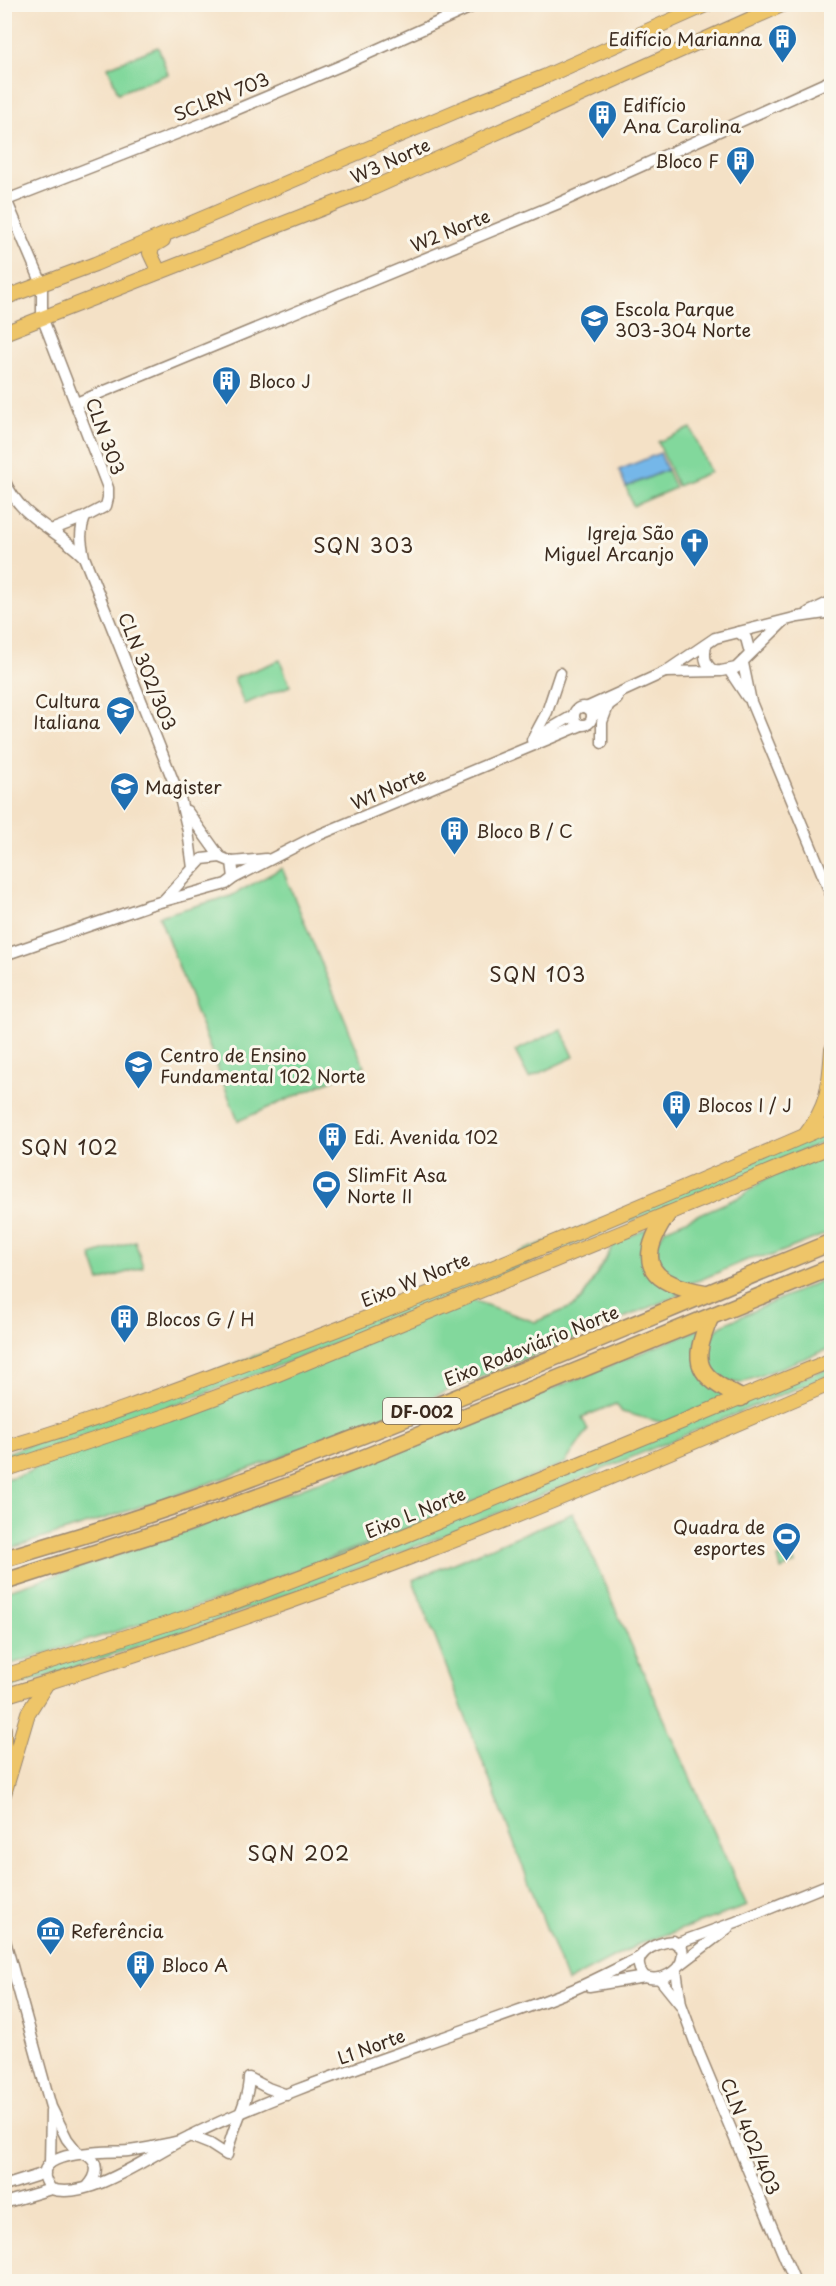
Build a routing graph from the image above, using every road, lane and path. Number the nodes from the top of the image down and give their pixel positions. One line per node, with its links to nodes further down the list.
1 (478, 4): 5 (street, SCLRN 703)
2 (708, 4): 6 (main road, W3 Norte)
3 (778, 7): 7 (main road, W3 Norte)
4 (831, 80): 12 (street, W2 Norte)
5 (5, 199): 8 (street)
6 (191, 224): 7 (main road); 8 (main road, W3 Norte)
7 (159, 272): 10 (main road, W3 Norte)
8 (42, 284): 9 (main road, W3 Norte); 10 (street)
9 (4, 298)
10 (42, 318): 11 (main road, W3 Norte); 12 (street, CLN 303)
11 (4, 333)
12 (76, 403): 14 (street, CLN 303)
13 (4, 480): 15 (street)
14 (85, 517): 15 (street); 16 (street)
15 (51, 530): 16 (street)
16 (84, 557): 37 (street, CLN 302/303)
17 (831, 601): 19 (street)
18 (828, 614): 19 (street)
19 (798, 617): 20 (street)
20 (785, 621): 21 (street); 23 (street)
21 (738, 632): 22 (street); 23 (street)
22 (706, 645): 24 (street); 26 (street)
23 (747, 658): 25 (street); 29 (street)
24 (713, 670): 25 (street); 26 (street)
25 (729, 670): 29 (street)
26 (665, 672): 28 (street)
27 (560, 674): 34 (street)
28 (631, 689): 30 (street); 31 (street)
29 (751, 702): 44 (street)
30 (609, 705): 31 (street); 35 (street)
31 (589, 712): 32 (street); 33 (street)
32 (574, 715): 33 (street); 34 (street, W1 Norte)
33 (582, 724): 36 (street, W1 Norte)
34 (532, 740): 36 (street, W1 Norte)
35 (602, 743)
36 (518, 752): 39 (street, W1 Norte)
37 (180, 798): 38 (street, CLN 302/303); 41 (street, CLN 302/303)
38 (220, 856): 40 (street); 41 (street)
39 (272, 858): 40 (street, W1 Norte); 42 (street, W1 Norte)
40 (232, 862): 42 (street)
41 (191, 871): 43 (street); 45 (street)
42 (234, 878): 43 (street)
43 (202, 892): 45 (street)
44 (831, 897)
45 (162, 902): 46 (street)
46 (4, 955)
47 (831, 1049): 49 (main road)
48 (831, 1124): 49 (main road, Eixo W Norte)
49 (805, 1135): 59 (main road, Eixo W Norte)
50 (831, 1146): 51 (main road, Eixo W Norte)
51 (667, 1215): 54 (highway); 60 (main road, Eixo W Norte)
52 (831, 1242): 54 (highway, Eixo Rodoviário Norte / DF-002)
53 (831, 1267): 55 (highway, DF-002)
54 (706, 1293): 61 (highway, Eixo Rodoviário Norte / DF-002)
55 (710, 1318): 58 (highway); 62 (highway, DF-002)
56 (831, 1360): 58 (main road, Eixo L Norte)
57 (831, 1383): 64 (main road)
58 (741, 1398): 63 (main road, Eixo L Norte)
59 (4, 1448)
60 (4, 1470)
61 (4, 1559)
62 (4, 1582)
63 (4, 1676)
64 (47, 1683): 65 (main road); 68 (main road)
65 (4, 1696)
66 (4, 1729): 67 (main road)
67 (4, 1749)
68 (4, 1794)
69 (831, 1883): 70 (street)
70 (736, 1922): 72 (street); 74 (street)
71 (4, 1937): 80 (street)
72 (678, 1943): 73 (street); 74 (street)
73 (640, 1957): 75 (street); 77 (street, L1 Norte)
74 (678, 1967): 76 (street); 78 (street, CLN 402/403)
75 (645, 1977): 76 (street); 77 (street, L1 Norte)
76 (659, 1978): 78 (street, CLN 402/403)
77 (577, 1988): 79 (street, L1 Norte)
78 (681, 2004): 90 (street, CLN 402/403)
79 (287, 2095): 81 (street, L1 Norte); 81 (street)
80 (51, 2108): 84 (street); 85 (street)
81 (239, 2114): 82 (street, L1 Norte); 82 (street)
82 (190, 2136): 83 (street, L1 Norte)
83 (179, 2141): 84 (street, L1 Norte); 86 (street, L1 Norte)
84 (82, 2153): 85 (street); 86 (street)
85 (48, 2168): 87 (street); 88 (street)
86 (87, 2186): 88 (street)
87 (4, 2187)
88 (51, 2190): 89 (street)
89 (4, 2203)
90 (794, 2281)

